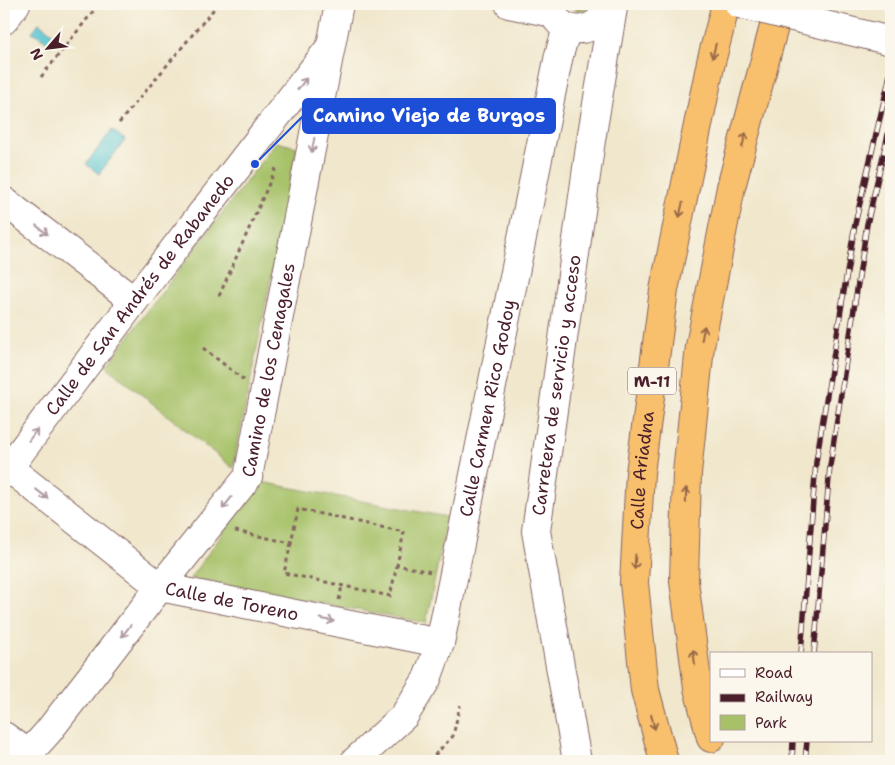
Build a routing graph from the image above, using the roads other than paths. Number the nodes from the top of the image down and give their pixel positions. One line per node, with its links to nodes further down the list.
1 (16, 4): 9 (street)
2 (339, 4): 11 (street, Camino de los Cenagales)
3 (509, 4): 8 (street)
4 (726, 4): 23 (highway, Calle Ariadna / M-11, one-way to 23)
5 (739, 4): 10 (street, bridge)
6 (780, 4): 17 (highway, M-11, one-way to 6)
7 (611, 8): 8 (street); 22 (street, Carretera de servicio y acceso)
8 (557, 15): 16 (street, Calle Carmen Rico Godoy)
9 (4, 20)
10 (891, 41)
11 (332, 45): 13 (street, Calle de San Andrés de Rabanedo, one-way to 11); 15 (street, Camino de los Cenagales, one-way to 15)
12 (4, 201): 13 (street, one-way to 13)
13 (134, 301): 14 (street, Calle de San Andrés de Rabanedo, one-way to 13)
14 (5, 469): 15 (street, Calle de Toreno, one-way to 15)
15 (160, 586): 16 (street, Calle de Toreno, one-way to 16); 20 (street, Camino de los Cenagales, one-way to 20)
16 (440, 643): 21 (street, Calle Carmen Rico Godoy)
17 (710, 733)
18 (4, 736): 20 (street)
19 (713, 742): 24 (highway, M-11)
20 (25, 758)
21 (355, 761)
22 (577, 761)
23 (664, 761)
24 (718, 761)

